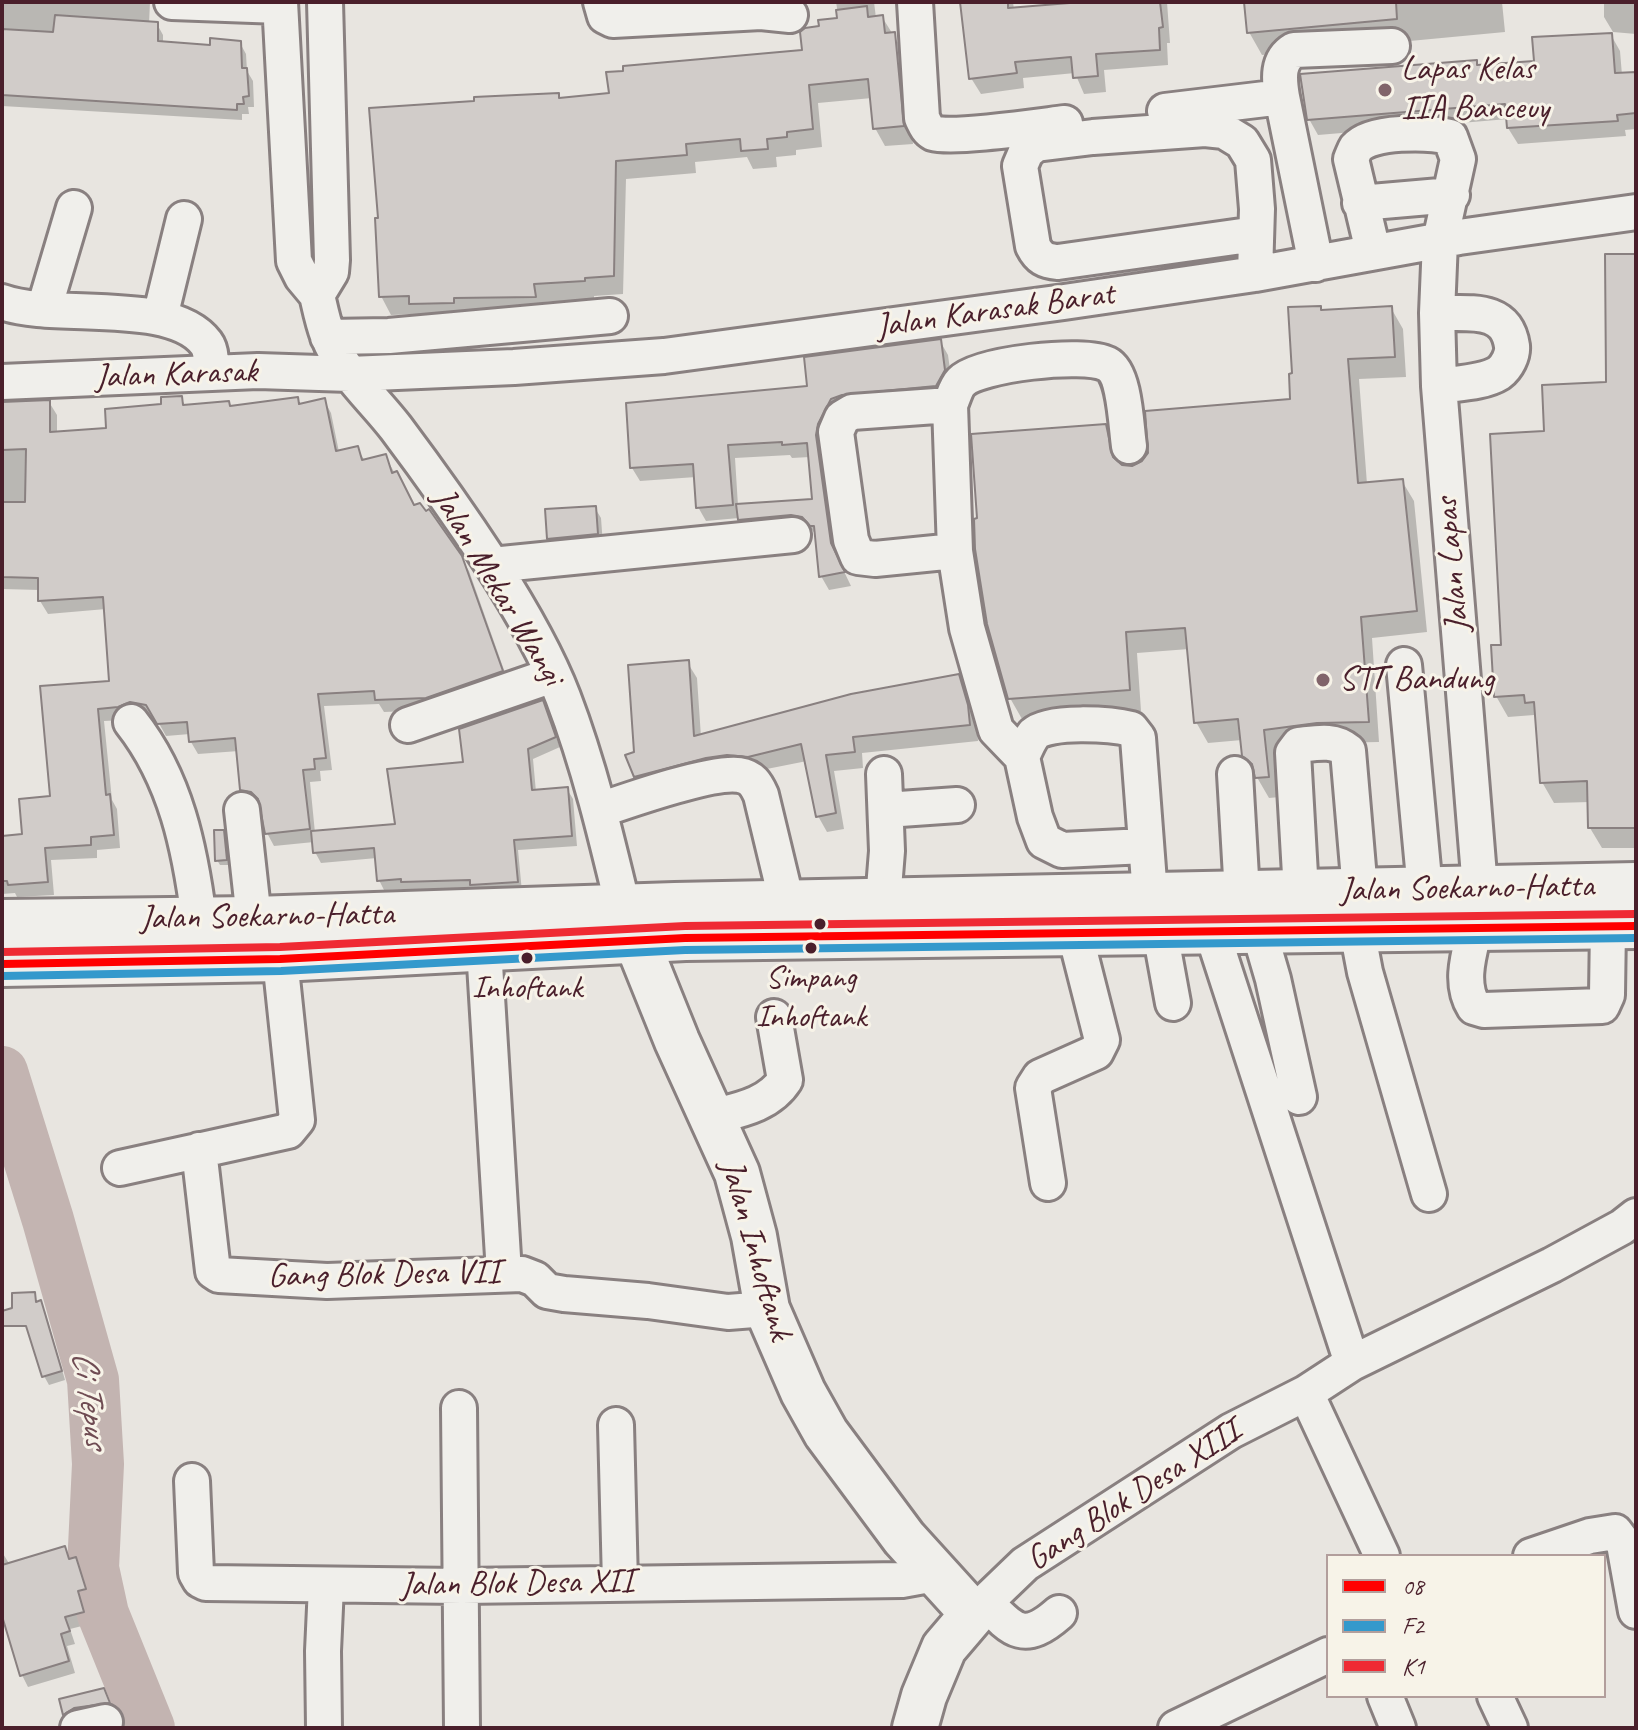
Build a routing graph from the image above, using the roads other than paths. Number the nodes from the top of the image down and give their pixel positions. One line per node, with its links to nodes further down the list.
1 (172, 2): 5 (street)
2 (325, 2): 15 (street)
3 (601, 2): 6 (street)
4 (915, 2): 8 (street)
5 (280, 4): 14 (street, Jalan Mekar Wangi)
6 (770, 10)
7 (1392, 46): 8 (street)
8 (1282, 97): 20 (street)
9 (1452, 195): 10 (street); 10 (street, Jalan Lapas); 17 (street, Jalan Lapas)
10 (1360, 203): 18 (street)
11 (74, 208): 25 (street)
12 (1636, 212): 17 (street, Jalan Karasak Barat)
13 (184, 219): 28 (street)
14 (293, 228): 15 (street); 22 (street, Jalan Mekar Wangi)
15 (331, 230): 22 (street)
16 (1256, 234): 19 (street); 19 (street); 21 (street)
17 (1440, 241): 18 (street, Jalan Karasak Barat); 26 (street, Jalan Lapas)
18 (1373, 251): 20 (street, Jalan Karasak Barat)
19 (1058, 262): 24 (street)
20 (1316, 264): 21 (street, Jalan Karasak Barat)
21 (1255, 274): 24 (street, Jalan Karasak Barat)
22 (317, 295): 29 (street, Jalan Mekar Wangi)
23 (2, 302): 25 (street)
24 (1064, 302): 31 (street, Jalan Karasak Barat)
25 (44, 309): 28 (street)
26 (1437, 313): 33 (street, Jalan Lapas); 33 (street)
27 (610, 316): 29 (street)
28 (160, 317): 30 (street)
29 (328, 337): 31 (street, Jalan Mekar Wangi)
30 (210, 373): 31 (street, Jalan Karasak); 32 (street, Jalan Karasak)
31 (350, 374): 38 (street, Jalan Mekar Wangi)
32 (2, 382)
33 (1439, 386): 56 (street, Jalan Lapas)
34 (950, 405): 35 (street); 37 (street); 37 (street)
35 (1129, 446)
36 (793, 535): 38 (street)
37 (955, 551): 43 (street)
38 (492, 565): 40 (street, Jalan Mekar Wangi)
39 (1404, 665): 52 (street)
40 (553, 675): 42 (street); 48 (street, Jalan Mekar Wangi)
41 (131, 722): 60 (street)
42 (408, 725)
43 (1022, 757): 50 (street); 50 (street)
44 (884, 774): 49 (street)
45 (1235, 774): 58 (street)
46 (957, 805): 49 (street)
47 (242, 810): 61 (street)
48 (600, 810): 55 (street); 63 (street, Jalan Mekar Wangi)
49 (886, 810): 54 (street)
50 (1145, 846): 59 (street)
51 (1636, 885): 56 (main road, Jalan Soekarno-Hatta)
52 (1425, 890): 56 (main road, Jalan Soekarno-Hatta); 57 (main road, Jalan Soekarno-Hatta)
53 (1301, 892): 57 (main road, Jalan Soekarno-Hatta); 57 (street); 58 (main road, Jalan Soekarno-Hatta)
54 (883, 901): 55 (main road, Jalan Soekarno-Hatta); 59 (main road, Jalan Soekarno-Hatta)
55 (787, 903): 63 (main road, Jalan Soekarno-Hatta)
56 (1478, 908): 57 (main road, Jalan Soekarno-Hatta); 64 (main road, Jalan Soekarno-Hatta); 64 (street, Jalan Lapas)
57 (1359, 910): 58 (main road, Jalan Soekarno-Hatta); 77 (street)
58 (1251, 912): 59 (main road, Jalan Soekarno-Hatta); 65 (main road, Jalan Soekarno-Hatta); 72 (street)
59 (1155, 914): 65 (main road, Jalan Soekarno-Hatta); 66 (main road, Jalan Soekarno-Hatta); 70 (street)
60 (199, 919): 61 (main road, Jalan Soekarno-Hatta); 62 (main road, Jalan Soekarno-Hatta)
61 (254, 919): 63 (main road, Jalan Soekarno-Hatta)
62 (2, 922)
63 (631, 923): 66 (main road, Jalan Soekarno-Hatta); 67 (main road, Jalan Soekarno-Hatta); 73 (main road, Jalan Inhoftank)
64 (1622, 926)
65 (1212, 932): 81 (street)
66 (1075, 934): 76 (street)
67 (484, 948): 68 (main road, Jalan Soekarno-Hatta); 79 (street)
68 (280, 959): 69 (main road, Jalan Soekarno-Hatta); 74 (street)
69 (2, 964)
70 (1173, 1003)
71 (774, 1017): 73 (street)
72 (1299, 1097)
73 (712, 1117): 80 (main road, Jalan Inhoftank)
74 (199, 1150): 75 (street); 79 (street, Gang Blok Desa VII)
75 (120, 1168)
76 (1048, 1183)
77 (1429, 1194)
78 (1636, 1216): 81 (street, Gang Blok Desa XIII)
79 (504, 1273): 80 (street, Gang Blok Desa VII)
80 (767, 1309): 88 (main road, Jalan Inhoftank)
81 (1352, 1363): 82 (street, Gang Blok Desa XIII)
82 (1306, 1393): 86 (street); 93 (street, Gang Blok Desa XIII)
83 (459, 1408): 91 (street)
84 (616, 1425): 89 (street)
85 (192, 1481): 90 (street, Jalan Blok Desa XII)
86 (1381, 1554)
87 (1537, 1554): 92 (street)
88 (935, 1574): 89 (street, Jalan Blok Desa XII); 93 (main road, Jalan Inhoftank)
89 (620, 1583): 91 (street, Jalan Blok Desa XII)
90 (326, 1586): 91 (street, Jalan Blok Desa XII); 98 (street)
91 (462, 1586): 99 (street)
92 (1635, 1599)
93 (979, 1608): 94 (street); 100 (main road)
94 (1059, 1613)
95 (1326, 1656): 101 (street)
96 (1386, 1698): 102 (street)
97 (1496, 1698): 103 (street)
98 (324, 1728)
99 (462, 1728)
100 (915, 1728)
101 (1176, 1728)
102 (1398, 1728)
103 (1510, 1728)

